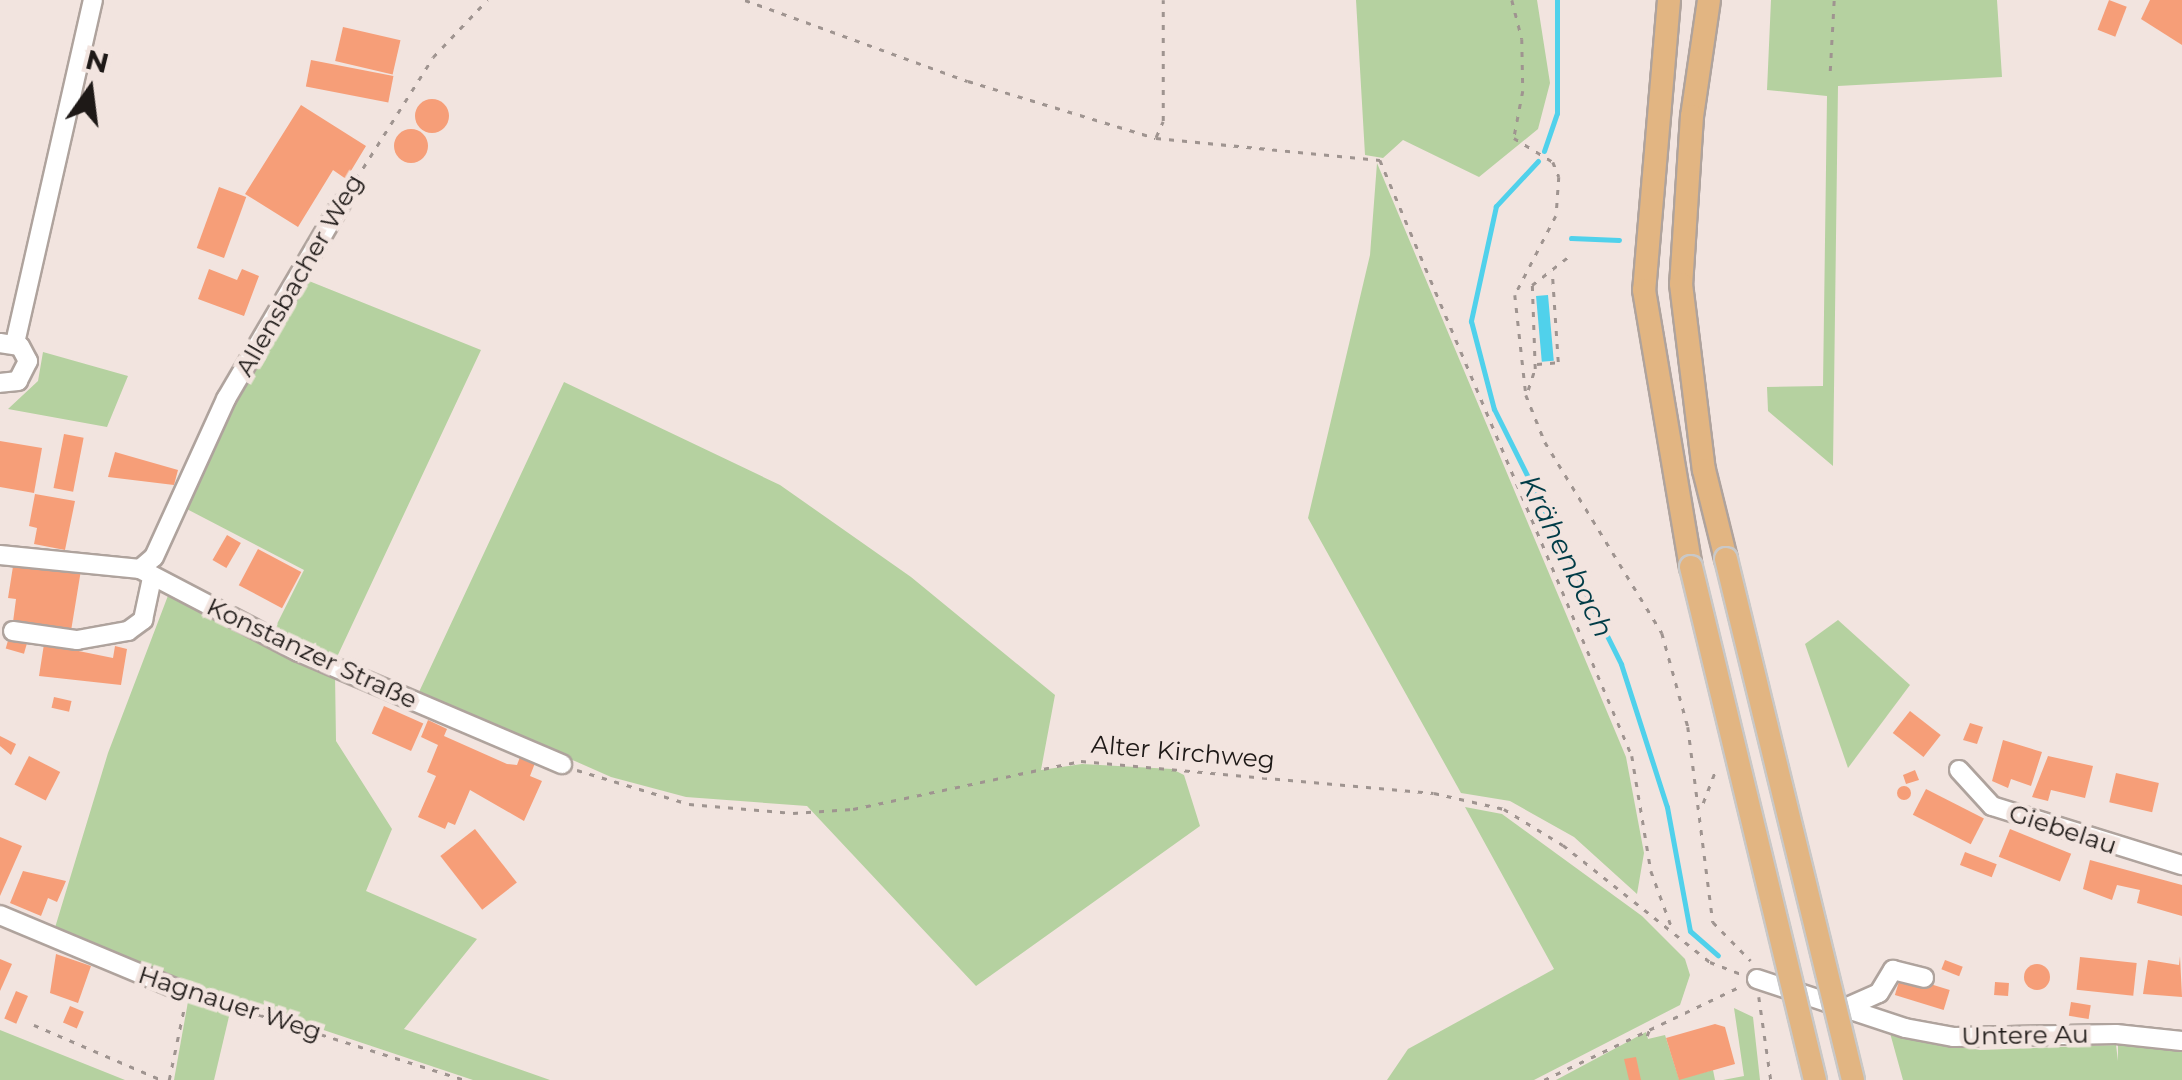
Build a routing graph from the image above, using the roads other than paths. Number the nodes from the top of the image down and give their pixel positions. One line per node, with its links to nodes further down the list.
1 (93, 0): 6 (street)
2 (1669, 0): 7 (main road)
3 (1710, 0): 5 (main road)
4 (341, 204): 10 (street, Allensbacher Weg)
5 (1681, 250): 7 (main road); 22 (main road, bridge)
6 (7, 343): 8 (street)
7 (1659, 367): 21 (main road, bridge)
8 (0, 384)
9 (0, 554): 10 (street, Konstanzer Straße)
10 (146, 573): 11 (street, Allensbacher Weg); 12 (street, Konstanzer Straße)
11 (13, 631)
12 (562, 764)
13 (1959, 770): 14 (street, Giebelau)
14 (2182, 865)
15 (0, 915): 18 (street, Hagnauer Weg)
16 (1924, 978): 19 (street)
17 (1757, 980): 19 (street, Untere Au)
18 (182, 990)
19 (1843, 1009): 20 (street, Untere Au)
20 (2182, 1041)
21 (1815, 1080)
22 (1852, 1080)

